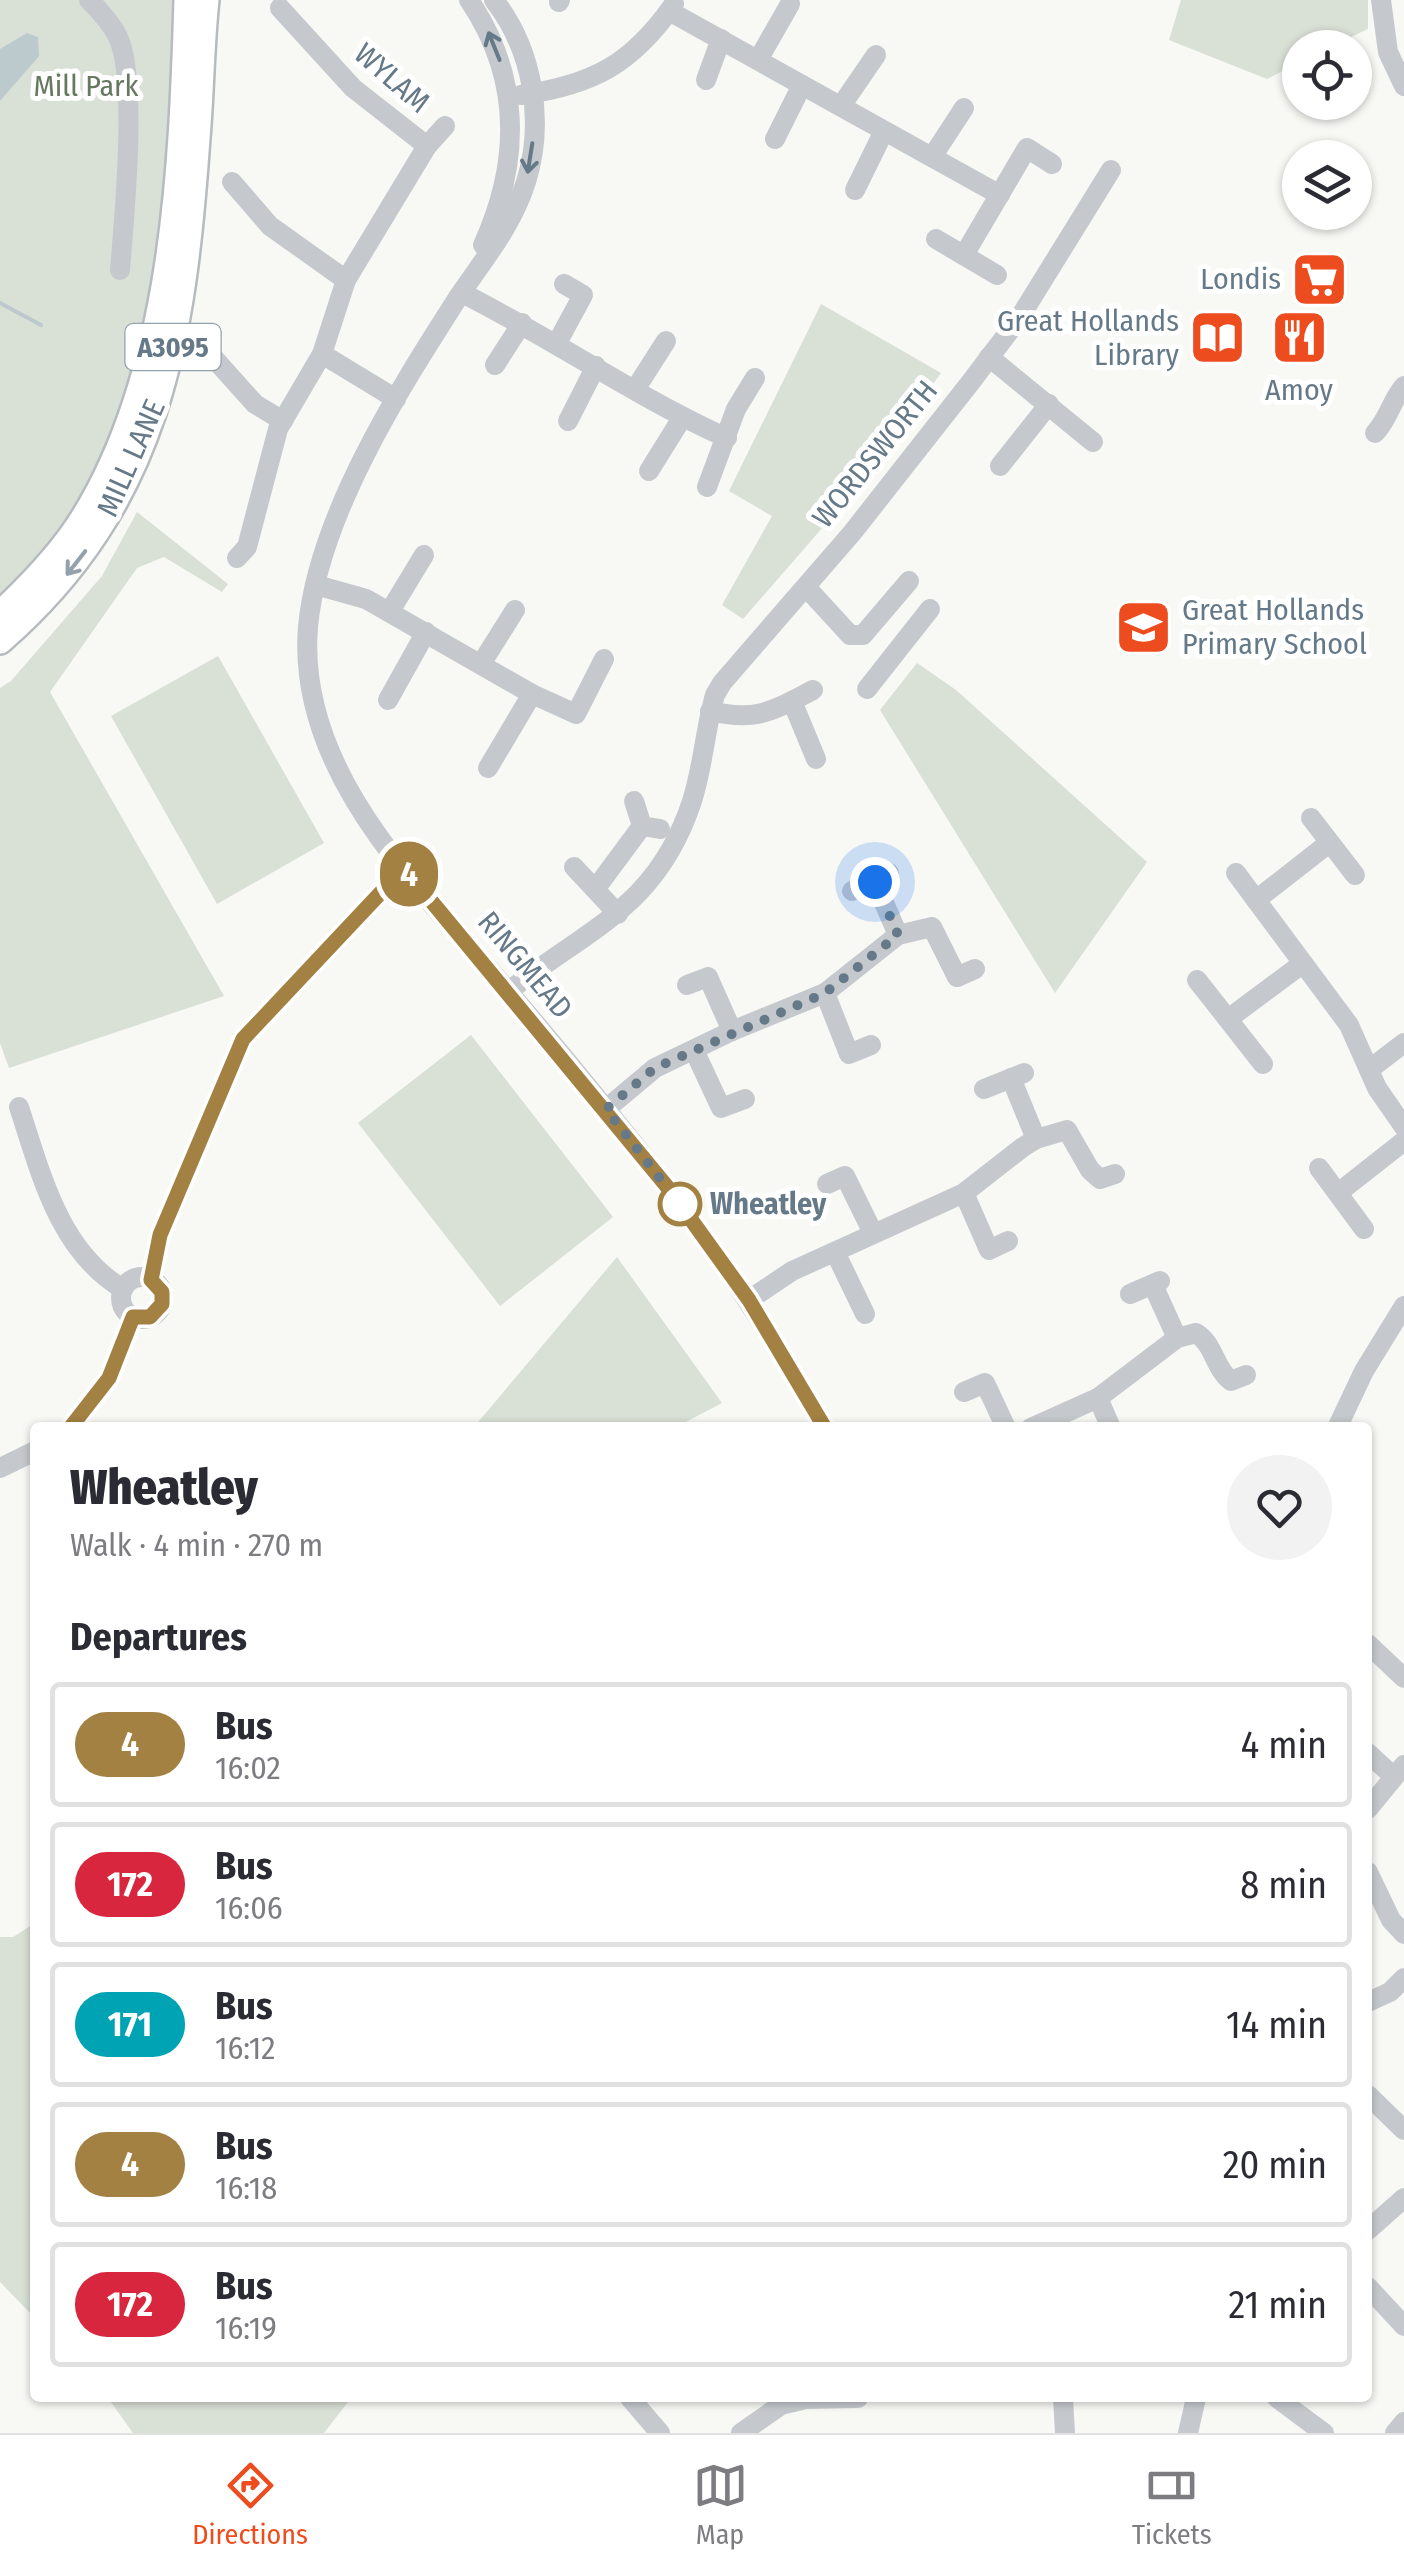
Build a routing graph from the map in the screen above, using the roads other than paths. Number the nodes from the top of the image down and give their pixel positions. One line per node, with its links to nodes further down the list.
1 (89, 0): 33 (street)
2 (188, 0): 68 (main road, MILL LANE / A3095)
3 (206, 0): 71 (main road, MILL LANE / A3095, one-way to 71)
4 (469, 0): 18 (street, RINGMEAD, one-way to 4)
5 (494, 0): 17 (street, RINGMEAD)
6 (1381, 3): 8 (street); 16 (street)
7 (790, 4): 13 (street)
8 (1404, 4)
9 (673, 6): 11 (street); 17 (street)
10 (280, 8): 24 (street, WYLAM)
11 (721, 39): 13 (street); 14 (street)
12 (876, 55): 19 (street)
13 (758, 60): 15 (street)
14 (706, 80)
15 (802, 85): 19 (street); 23 (street)
16 (1404, 86)
17 (533, 93): 18 (street); 37 (street, RINGMEAD, one-way to 37)
18 (509, 96): 37 (street, RINGMEAD)
19 (841, 106): 22 (street)
20 (964, 108): 25 (street)
21 (445, 126): 24 (street, WYLAM)
22 (884, 130): 25 (street); 29 (street)
23 (775, 139)
24 (427, 146): 35 (street, WYLAM)
25 (932, 158): 30 (street)
26 (1052, 164): 30 (street)
27 (1111, 170): 43 (street, WORDSWORTH)
28 (232, 182): 35 (street)
29 (854, 190)
30 (1000, 195): 32 (street)
31 (936, 239): 32 (street)
32 (964, 255): 34 (street)
33 (120, 270)
34 (998, 275)
35 (346, 280): 42 (street, WYLAM)
36 (564, 284): 40 (street)
37 (462, 292): 38 (street); 49 (street, RINGMEAD)
38 (522, 323): 40 (street); 44 (street)
39 (666, 341): 48 (street)
40 (558, 343): 45 (street)
41 (212, 354): 52 (street)
42 (322, 354): 49 (street); 52 (street, WYLAM)
43 (990, 357): 50 (street); 64 (street, WORDSWORTH)
44 (495, 366)
45 (596, 366): 48 (street); 53 (street)
46 (755, 378): 55 (street)
47 (1404, 386): 54 (street)
48 (636, 388): 51 (street)
49 (396, 399): 63 (street, RINGMEAD)
50 (1048, 404): 56 (street); 57 (street)
51 (682, 418): 55 (street); 58 (street)
52 (283, 420): 61 (street, WYLAM)
53 (568, 421)
54 (1376, 433)
55 (728, 438): 59 (street)
56 (1093, 442)
57 (1000, 466)
58 (649, 472)
59 (707, 487)
60 (424, 555): 67 (street)
61 (237, 558)
62 (909, 581): 70 (street)
63 (316, 585): 67 (street); 98 (street, RINGMEAD)
64 (806, 588): 70 (street); 80 (street, WORDSWORTH)
65 (930, 609): 74 (street)
66 (514, 610): 73 (street)
67 (390, 612): 69 (street)
68 (0, 614)
69 (426, 632): 73 (street); 78 (street)
70 (863, 635): 74 (street)
71 (0, 642)
72 (604, 659): 77 (street)
73 (481, 664): 77 (street)
74 (884, 668): 75 (street)
75 (866, 689)
76 (813, 690): 79 (street)
77 (532, 694): 82 (street)
78 (388, 700)
79 (792, 701): 80 (street); 81 (street)
80 (710, 711): 92 (street, WORDSWORTH)
81 (816, 759)
82 (488, 768)
83 (634, 801): 89 (street)
84 (1311, 818): 85 (street)
85 (1330, 843): 88 (street); 91 (street)
86 (574, 867): 89 (street)
87 (1236, 874): 91 (street)
88 (1355, 874)
89 (596, 888): 92 (street)
90 (852, 891): 93 (street)
91 (1256, 900): 94 (street)
92 (618, 914): 98 (street, WORDSWORTH)
93 (898, 935): 95 (street); 99 (street)
94 (1302, 964): 100 (street); 106 (street)
95 (975, 969)
96 (1196, 980): 100 (street)
97 (686, 985): 101 (street)
98 (508, 992): 110 (street, RINGMEAD)
99 (825, 993): 101 (street); 103 (street)
100 (1228, 1020): 105 (street)
101 (732, 1032): 104 (street)
102 (1404, 1043): 106 (street)
103 (871, 1044)
104 (694, 1050): 108 (street); 110 (street)
105 (1263, 1064)
106 (1370, 1069): 111 (street)
107 (984, 1089): 112 (street)
108 (746, 1099)
109 (19, 1107): 123 (street)
110 (606, 1109): 125 (street, RINGMEAD)
111 (1404, 1127)
112 (1036, 1139): 115 (street); 118 (street)
113 (1404, 1141): 117 (street)
114 (1319, 1168): 117 (street)
115 (1115, 1174)
116 (827, 1184): 120 (street)
117 (1338, 1193): 119 (street)
118 (964, 1194): 120 (street); 121 (street)
119 (1364, 1228)
120 (873, 1233): 122 (street)
121 (1008, 1242)
122 (836, 1254): 125 (street); 127 (street)
123 (123, 1289): 128 (street); 128 (street)
124 (1130, 1294): 129 (street)
125 (749, 1300): 134 (street, RINGMEAD)
126 (1404, 1306): 138 (street)
127 (865, 1314)
128 (133, 1317): 133 (street)
129 (1176, 1338): 130 (street); 132 (street)
130 (1246, 1375)
131 (964, 1392): 135 (street)
132 (1098, 1398): 136 (street); 137 (street)
133 (75, 1422)
134 (821, 1422)
135 (1003, 1422)
136 (1044, 1422)
137 (1108, 1422)
138 (1340, 1422)
139 (30, 1454): 140 (street)
140 (0, 1468)
141 (1372, 1648): 142 (street)
142 (1404, 1678)
143 (1372, 1755): 144 (street)
144 (1399, 1771): 145 (street)
145 (1372, 1804)
146 (1372, 1880): 147 (street)
147 (1404, 1934)
148 (1404, 1978): 149 (street)
149 (1372, 2000)
150 (1372, 2099): 151 (street)
151 (1404, 2130)
152 (1404, 2198): 153 (street)
153 (1372, 2226)
154 (1372, 2291): 155 (street)
155 (1404, 2326)
156 (640, 2402): 162 (street)
157 (792, 2402): 163 (street)
158 (1062, 2402): 164 (street)
159 (1195, 2402): 165 (street)
160 (1282, 2402): 166 (street)
161 (1404, 2422): 167 (street)
162 (660, 2433)
163 (741, 2433)
164 (1065, 2433)
165 (1188, 2433)
166 (1324, 2433)
167 (1395, 2433)

